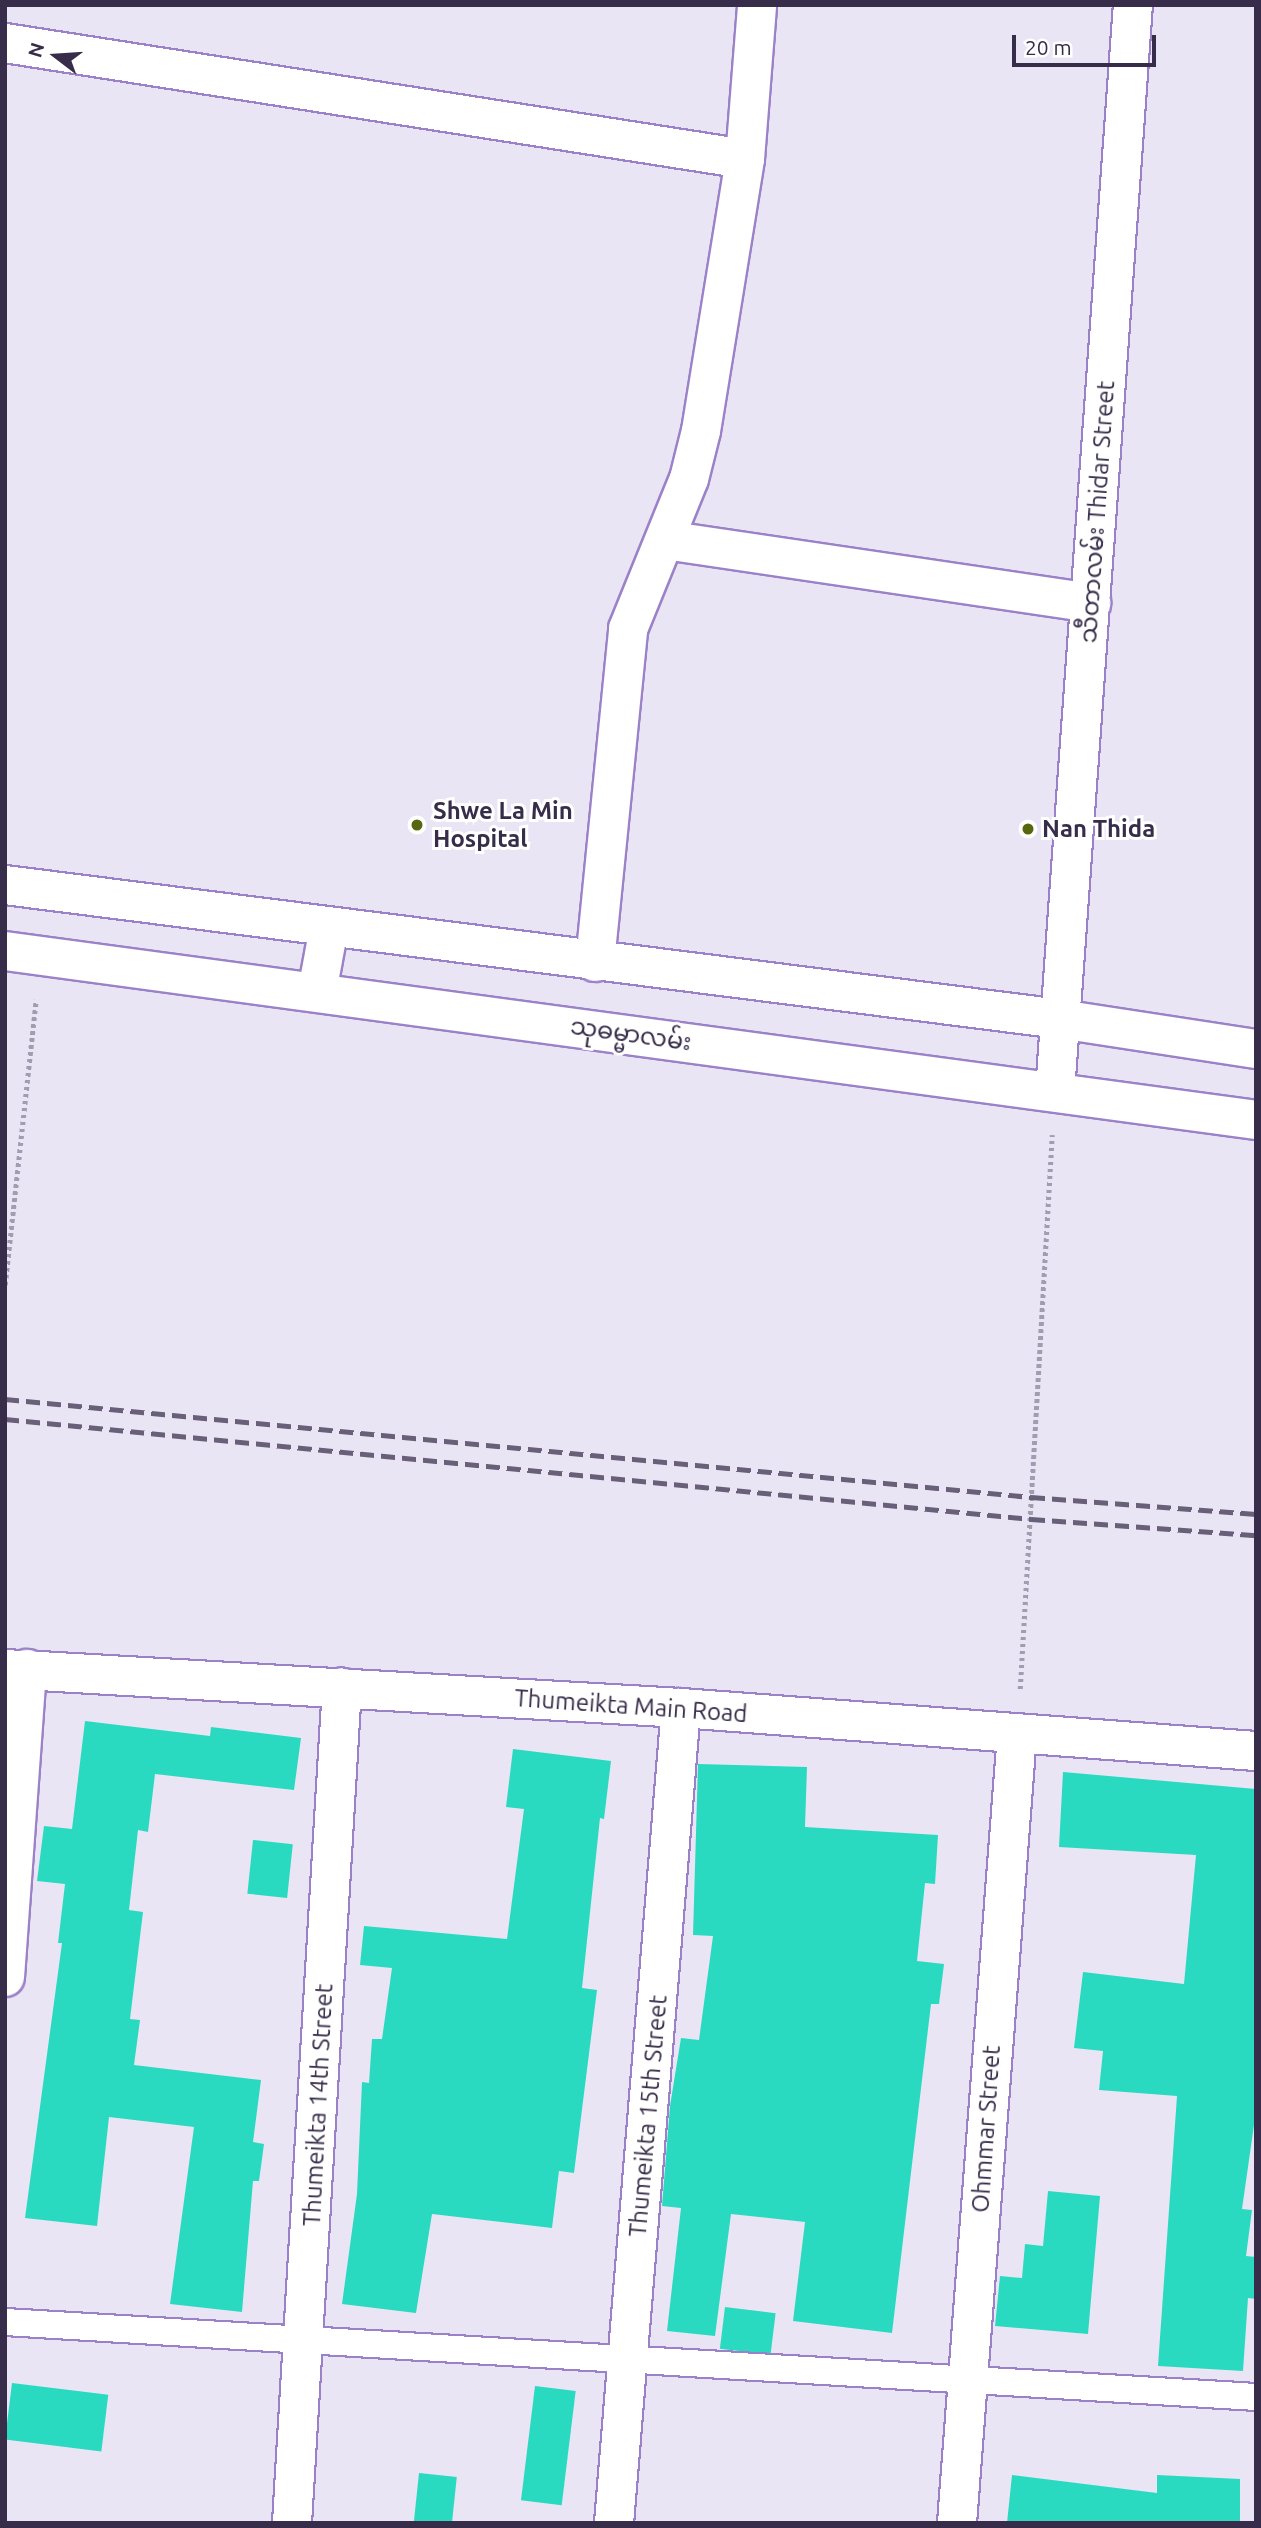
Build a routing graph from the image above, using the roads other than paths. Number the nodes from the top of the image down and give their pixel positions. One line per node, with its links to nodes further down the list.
1 (757, 5): 4 (street)
2 (1133, 5): 6 (street, သီတာလမ်း Thidar Street)
3 (5, 43): 4 (street)
4 (745, 159): 5 (street)
5 (665, 540): 6 (street); 10 (street)
6 (1091, 603): 12 (street, သီတာလမ်း Thidar Street)
7 (5, 885): 8 (street)
8 (329, 927): 10 (street); 11 (street)
9 (23, 953): 11 (street, သုဓမ္မာလမ်း)
10 (595, 962): 12 (street)
11 (317, 992): 14 (street, သုဓမ္မာလမ်း)
12 (1060, 1019): 13 (street); 14 (street, သီတာလမ်း Thidar Street)
13 (1256, 1049)
14 (1055, 1092): 15 (street, သုဓမ္မာလမ်း)
15 (1256, 1120)
16 (16, 1669): 17 (street, Thumeikta Main Road); 21 (street)
17 (342, 1688): 18 (street, Thumeikta Main Road); 23 (street, Thumeikta 14th Street)
18 (681, 1708): 19 (street, Thumeikta Main Road); 24 (street, Thumeikta 15th Street)
19 (1017, 1735): 20 (street, Thumeikta Main Road); 25 (street, Ohmmar Street)
20 (1256, 1751)
21 (5, 1977)
22 (5, 2322): 23 (lane)
23 (305, 2339): 24 (lane); 27 (street, Thumeikta 14th Street)
24 (628, 2357): 25 (lane); 28 (street, Thumeikta 15th Street)
25 (966, 2380): 26 (lane); 29 (street, Ohmmar Street)
26 (1256, 2397)
27 (292, 2523)
28 (614, 2523)
29 (957, 2523)

